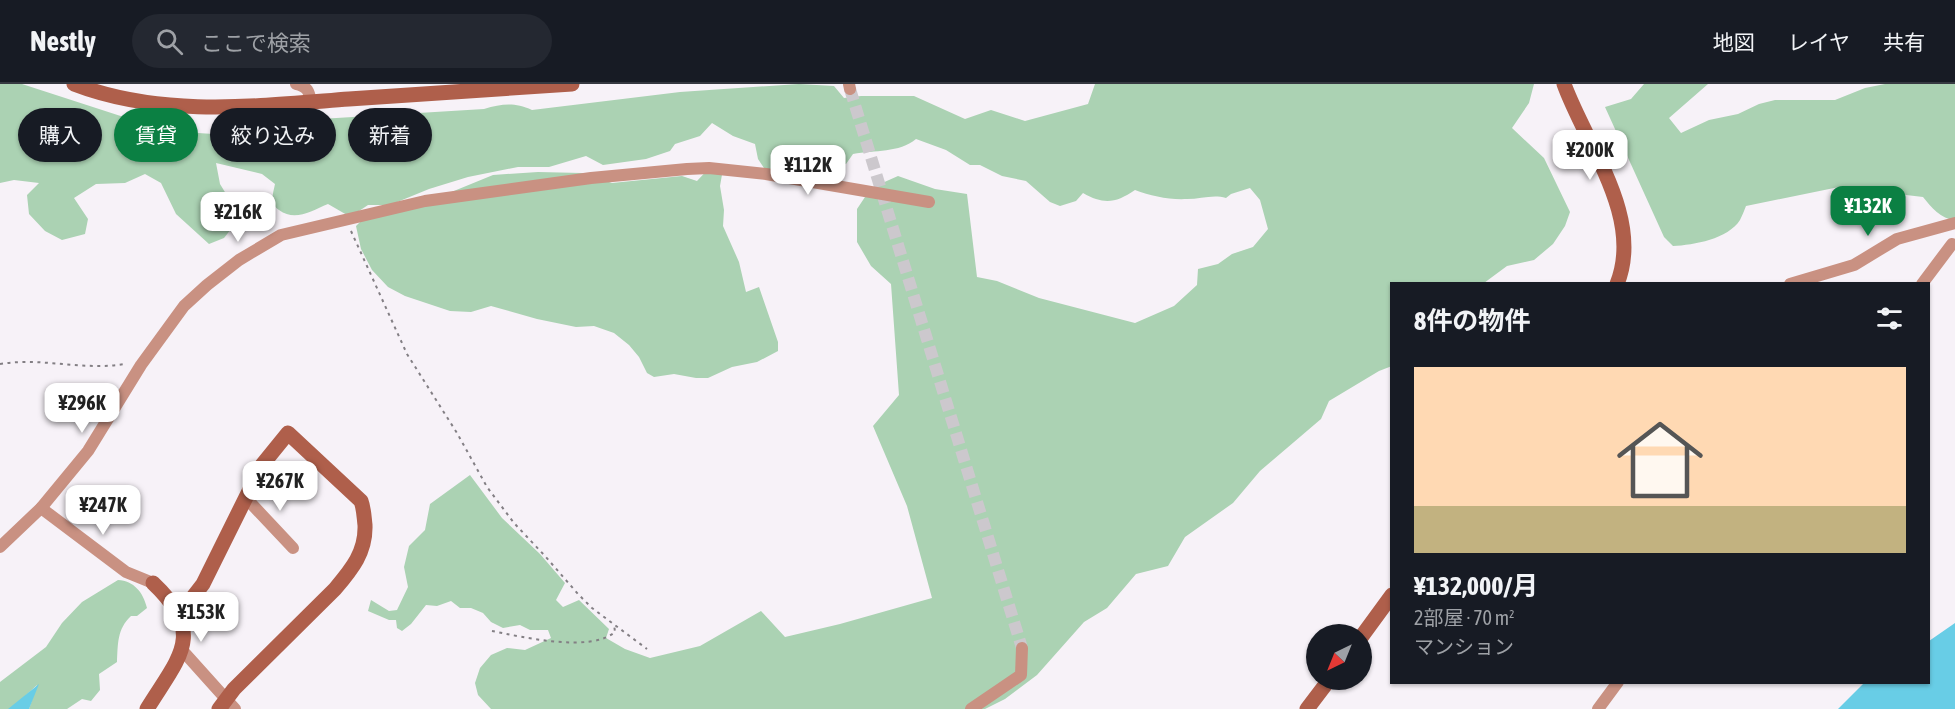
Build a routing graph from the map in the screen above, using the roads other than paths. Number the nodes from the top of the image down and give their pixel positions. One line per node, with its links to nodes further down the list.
1 (74, 84): 6 (street)
2 (297, 84): 6 (street)
3 (572, 84): 5 (street)
4 (1564, 84): 10 (street)
5 (512, 86): 6 (street)
6 (310, 102)
7 (929, 202): 14 (street)
8 (1950, 224): 9 (street); 11 (street)
9 (1954, 244): 12 (street)
10 (1617, 282)
11 (1797, 282)
12 (1924, 282)
13 (245, 497): 16 (street); 19 (street); 25 (street)
14 (41, 508): 15 (street); 17 (street)
15 (0, 546)
16 (293, 548)
17 (153, 583): 19 (street)
18 (1390, 598): 20 (street)
19 (179, 615): 22 (street)
20 (1371, 624)
21 (1022, 648): 27 (street)
22 (182, 650): 25 (street); 26 (street)
23 (1617, 684): 29 (street)
24 (1321, 690): 28 (street)
25 (227, 706)
26 (147, 709)
27 (971, 709)
28 (1307, 709)
29 (1598, 709)

